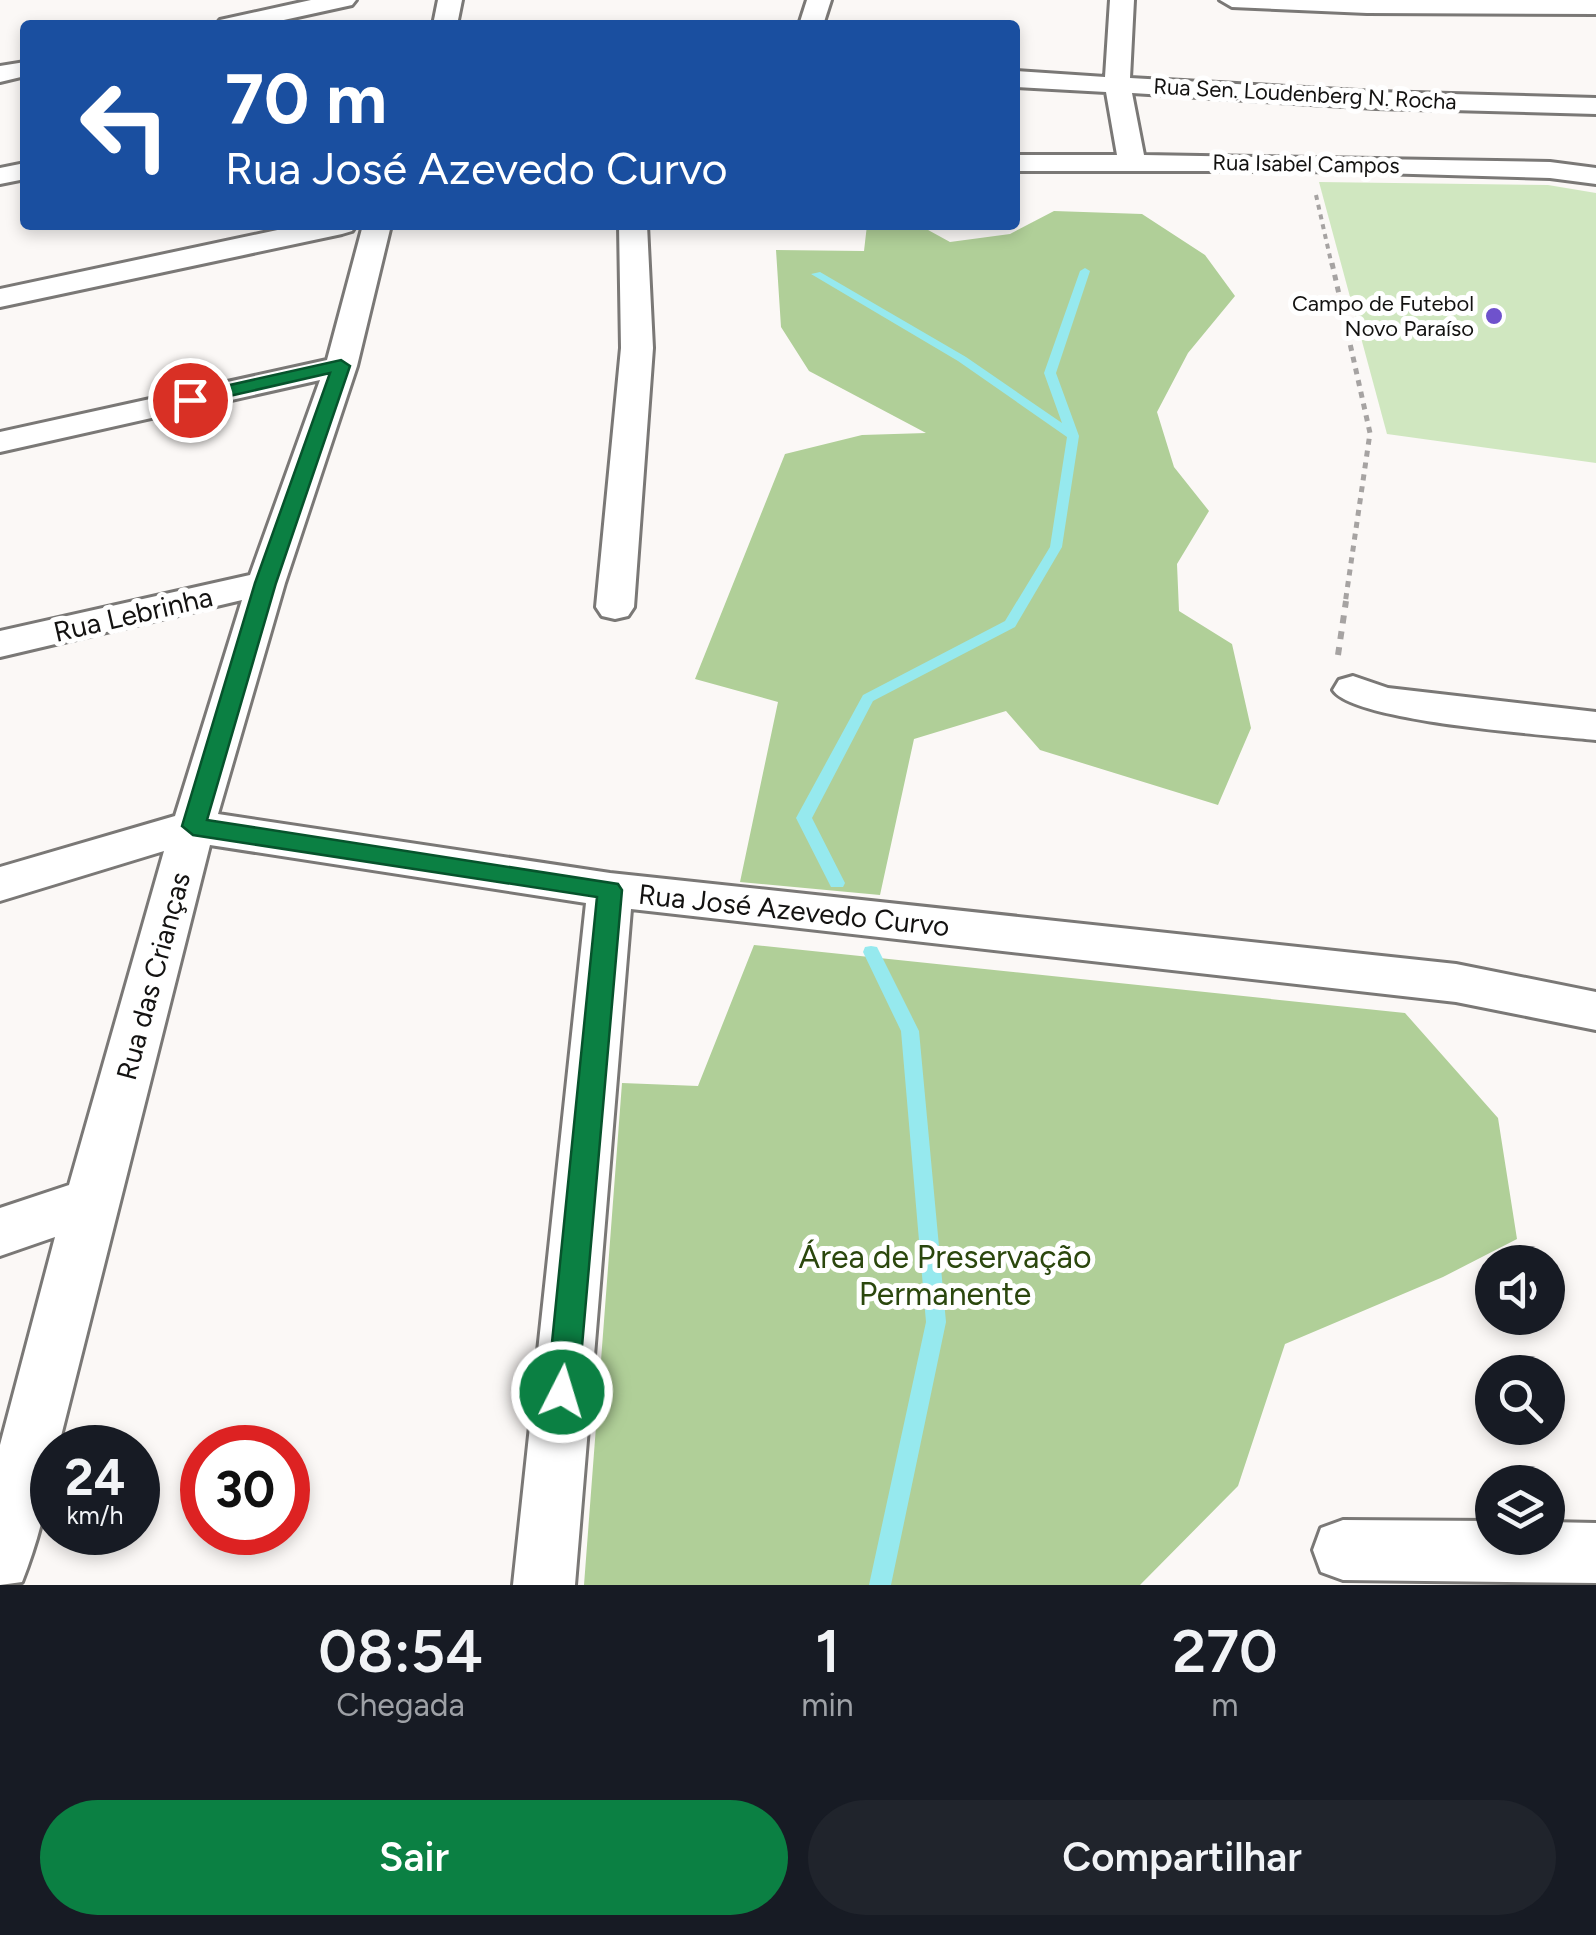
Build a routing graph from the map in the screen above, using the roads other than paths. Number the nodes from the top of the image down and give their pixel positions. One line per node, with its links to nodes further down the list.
1 (344, 0): 5 (street)
2 (1122, 0): 7 (street)
3 (1232, 0): 4 (street)
4 (1596, 7)
5 (251, 20)
6 (1020, 78): 7 (street, Rua Sen. Loudenberg N. Rocha)
7 (1117, 83): 8 (street, Rua Sen. Loudenberg N. Rocha); 10 (street)
8 (1596, 106)
9 (1020, 163): 10 (street, Rua Isabel Campos)
10 (1132, 163): 11 (street, Rua Isabel Campos)
11 (1596, 176)
12 (319, 230): 15 (street)
13 (376, 230): 16 (street, Rua das Crianças)
14 (633, 230): 19 (street)
15 (0, 298)
16 (341, 366): 17 (street); 18 (street, Rua das Crianças)
17 (0, 442)
18 (266, 583): 20 (street, Rua Lebrinha); 23 (street, Rua das Crianças)
19 (616, 607)
20 (0, 644)
21 (1353, 690): 22 (street)
22 (1596, 726)
23 (193, 826): 24 (street, Rua José Azevedo Curvo); 25 (street, Rua José Azevedo Curvo); 27 (street, Rua das Crianças)
24 (0, 884)
25 (610, 890): 26 (street, Rua José Azevedo Curvo); 32 (street)
26 (1596, 1011)
27 (91, 1201): 28 (street); 31 (street, Rua das Crianças)
28 (0, 1232)
29 (1344, 1550): 30 (street)
30 (1596, 1553)
31 (0, 1560)
32 (544, 1585)

